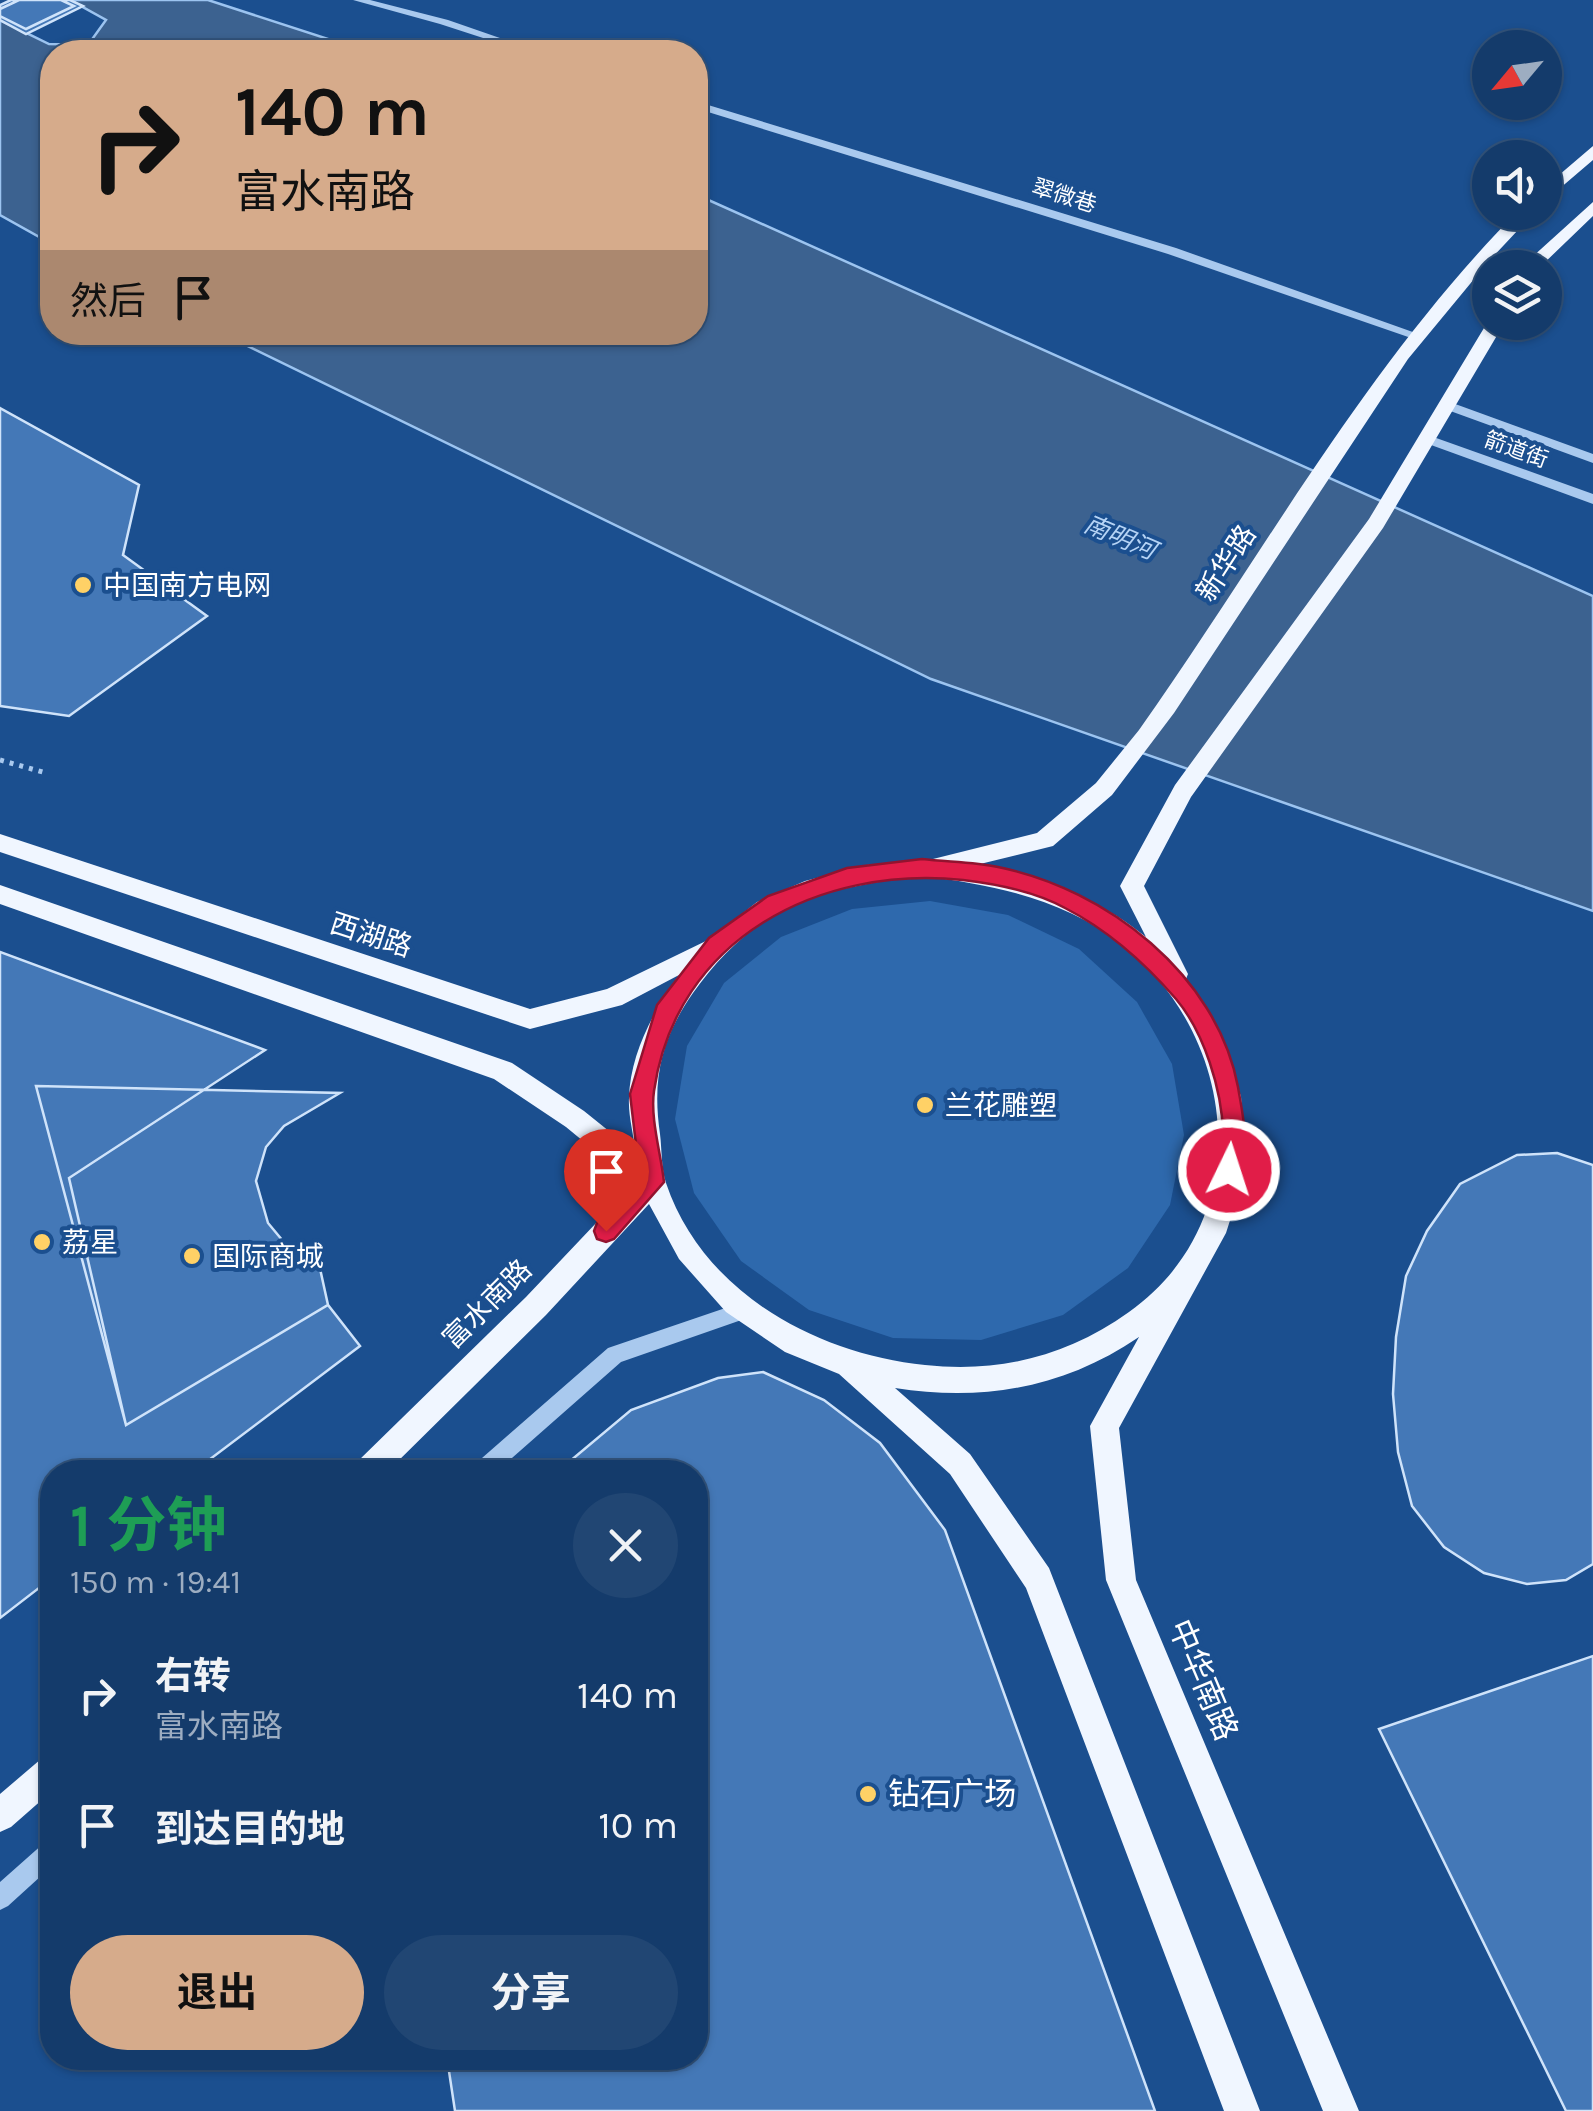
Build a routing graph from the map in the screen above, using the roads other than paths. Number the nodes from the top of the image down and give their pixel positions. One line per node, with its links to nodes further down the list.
1 (358, 0): 2 (street)
2 (499, 40)
3 (708, 108): 9 (street, 翠微巷)
4 (1593, 151): 5 (main road)
5 (1562, 180)
6 (1593, 208): 8 (main road)
7 (1509, 230): 9 (main road, 新华路)
8 (1548, 250)
9 (1418, 336): 16 (main road, 新华路)
10 (1486, 340): 11 (main road)
11 (1448, 406): 12 (main road); 13 (street, 箭道街)
12 (1425, 438): 14 (street, 箭道街); 19 (main road)
13 (1593, 459)
14 (1593, 499)
15 (0, 843): 18 (main road, 西湖路)
16 (922, 868): 18 (main road); 19 (main road)
17 (0, 894): 20 (main road)
18 (716, 944): 20 (main road)
19 (1187, 996): 21 (main road, 中华南路)
20 (652, 1182): 22 (main road); 24 (main road, 富水南路)
21 (1188, 1275): 23 (main road); 31 (main road, 中华南路)
22 (743, 1311): 23 (main road); 25 (street)
23 (850, 1368): 30 (main road)
24 (379, 1460)
25 (494, 1460)
26 (40, 1781): 27 (main road)
27 (0, 1816)
28 (40, 1862): 29 (street)
29 (0, 1898)
30 (1242, 2111)
31 (1342, 2111)

